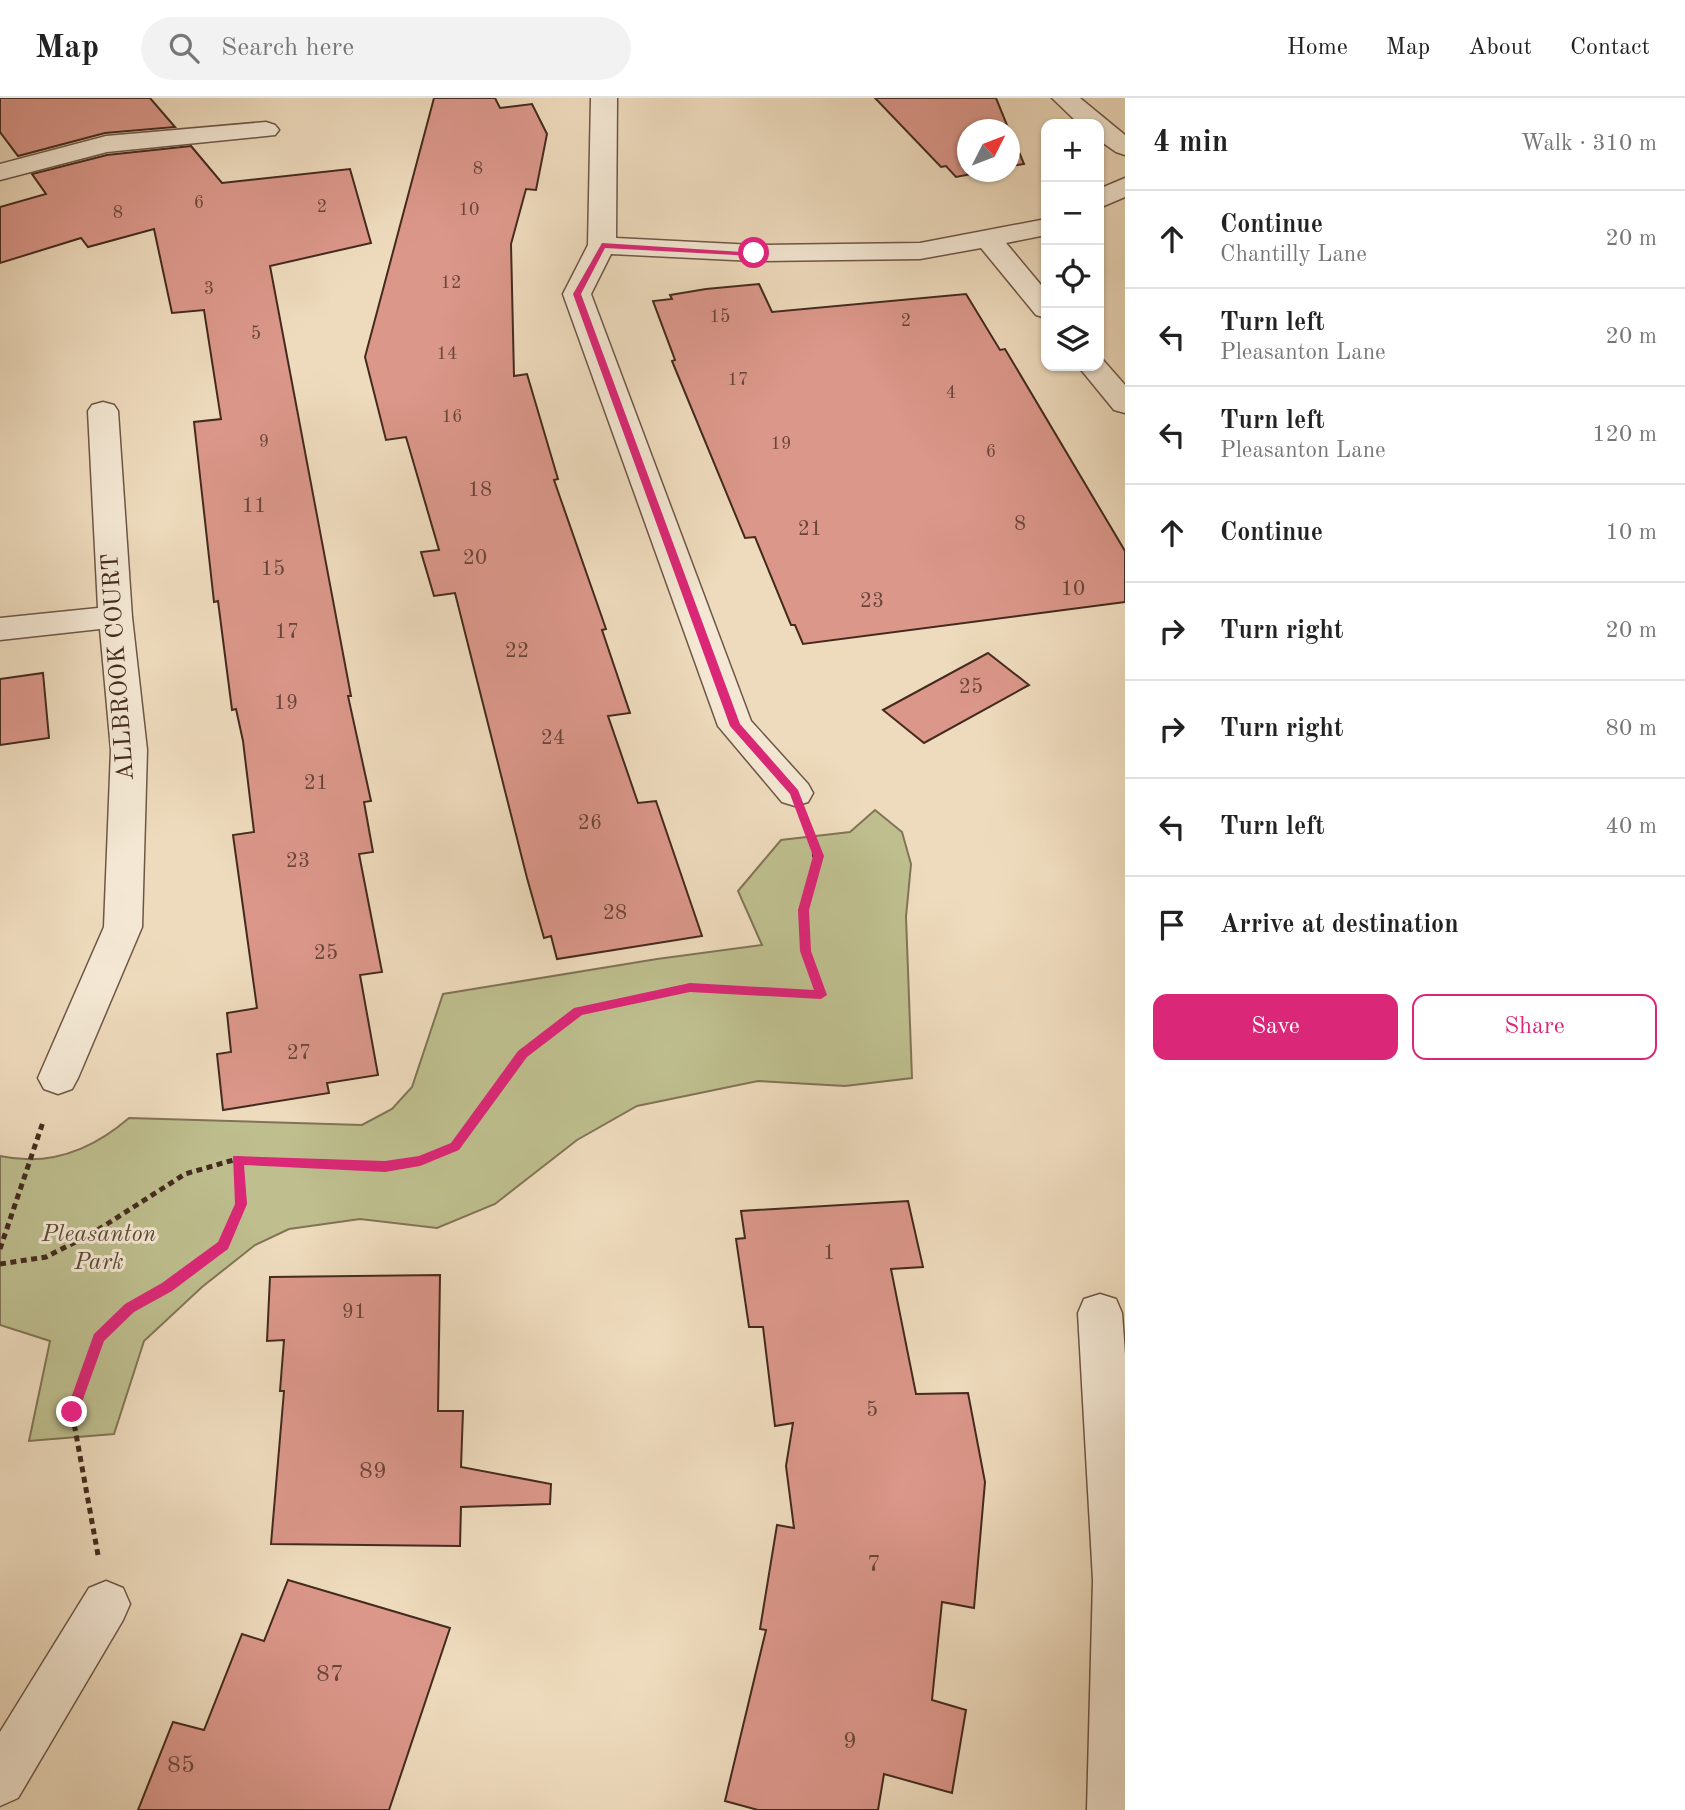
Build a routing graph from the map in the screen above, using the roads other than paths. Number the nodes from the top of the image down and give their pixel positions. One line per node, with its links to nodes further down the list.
1 (604, 98): 12 (street)
2 (1065, 98): 3 (street)
3 (1088, 119)
4 (266, 130): 7 (street)
5 (1104, 132): 6 (street)
6 (1125, 147)
7 (0, 172)
8 (1125, 186): 9 (street)
9 (1104, 197)
10 (1041, 228): 11 (street)
11 (987, 238): 12 (street); 13 (street)
12 (602, 245): 19 (street)
13 (1045, 308)
14 (1097, 371): 15 (street)
15 (1125, 404)
16 (103, 411): 17 (street, ALLBROOK COURT)
17 (115, 617): 18 (street); 20 (street, ALLBROOK COURT)
18 (0, 629)
19 (795, 793)
20 (58, 1078)
21 (1100, 1313): 22 (street)
22 (1121, 1581): 25 (street)
23 (106, 1604): 24 (street)
24 (0, 1780)
25 (1113, 1810)

